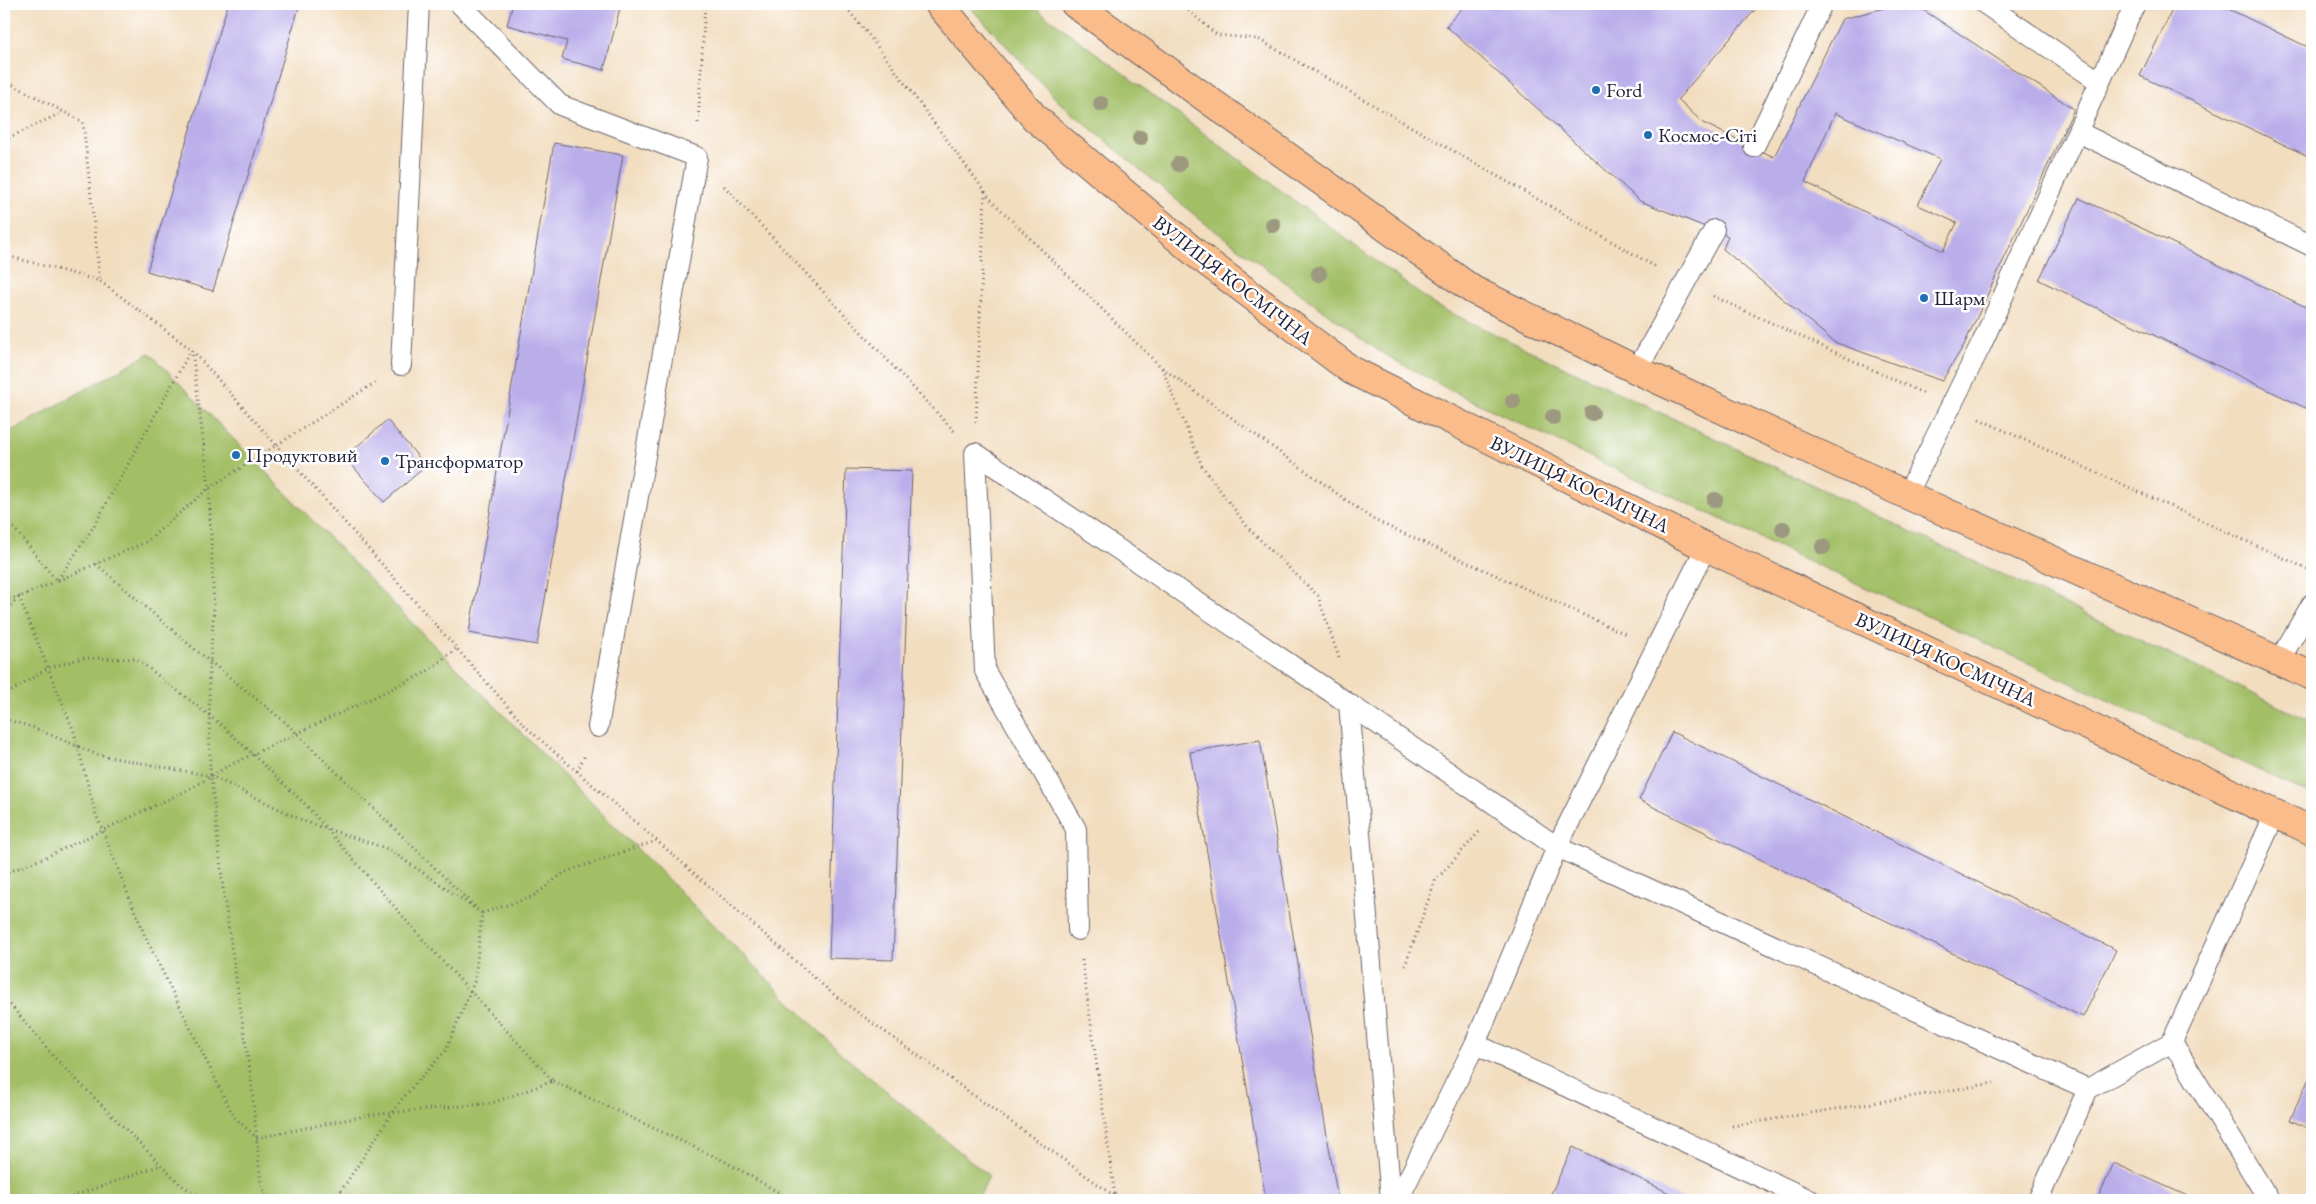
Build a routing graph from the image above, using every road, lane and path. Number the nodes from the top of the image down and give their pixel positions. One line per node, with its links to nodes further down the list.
1 (418, 4): 25 (lane)
2 (460, 4): 17 (lane)
3 (704, 4): 17 (path)
4 (843, 4): 18 (path)
5 (939, 4): 34 (main road, ВУЛИЦЯ КОСМІЧНА)
6 (1075, 4): 27 (main road)
7 (1180, 4): 23 (path)
8 (1822, 4): 16 (lane)
9 (1985, 4): 12 (lane)
10 (2135, 4): 12 (lane)
11 (4, 80): 13 (path)
12 (2100, 82): 14 (lane)
13 (64, 112): 15 (path); 22 (path)
14 (2078, 132): 20 (lane); 28 (lane)
15 (4, 140)
16 (1754, 147)
17 (697, 157): 30 (path); 52 (lane)
18 (985, 191): 26 (path); 30 (path)
19 (1714, 230): 23 (lane)
20 (2312, 246)
21 (4, 255): 22 (path)
22 (100, 281): 24 (path)
23 (1684, 283): 27 (lane); 28 (path)
24 (192, 350): 29 (path); 31 (path); 37 (path)
25 (401, 365): 29 (path)
26 (1161, 366): 43 (path); 49 (path)
27 (1636, 370): 32 (main road)
28 (1951, 406): 32 (lane); 36 (path)
29 (277, 446): 31 (path); 42 (path)
30 (975, 453): 49 (lane); 66 (lane)
31 (209, 488): 35 (path); 45 (path)
32 (1906, 496): 44 (main road)
33 (4, 516): 37 (path)
34 (1706, 547): 43 (lane); 58 (main road, ВУЛИЦЯ КОСМІЧНА)
35 (96, 564): 37 (path); 45 (path)
36 (2312, 570)
37 (57, 581): 38 (path)
38 (19, 597): 39 (path); 41 (path); 46 (path)
39 (4, 600)
40 (2312, 604): 44 (lane)
41 (4, 613)
42 (458, 648): 53 (path); 62 (path)
43 (1656, 648): 63 (lane)
44 (2279, 661): 47 (main road)
45 (210, 662): 50 (path); 53 (path)
46 (48, 668): 48 (path); 50 (path); 54 (path)
47 (2312, 676)
48 (4, 696)
49 (1352, 706): 57 (lane); 86 (lane)
50 (209, 714): 55 (path); 56 (path)
51 (4, 719): 54 (path)
52 (598, 727)
53 (298, 735): 55 (path); 65 (path)
54 (78, 746): 56 (path); 60 (path)
55 (254, 755): 56 (path); 59 (path)
56 (211, 776): 59 (path); 60 (path); 77 (path)
57 (1506, 812): 63 (lane); 67 (path)
58 (2275, 814): 61 (main road, ВУЛИЦЯ КОСМІЧНА); 70 (lane)
59 (327, 829): 65 (path); 68 (path)
60 (102, 830): 64 (path); 77 (path)
61 (2312, 831)
62 (657, 840): 65 (path); 79 (path)
63 (1557, 847): 71 (lane); 72 (lane)
64 (4, 874)
65 (482, 913): 68 (path)
66 (1078, 930): 79 (path)
67 (1403, 972)
68 (470, 992): 73 (path); 75 (path)
69 (4, 998): 78 (path)
70 (2172, 1042): 74 (lane); 90 (lane)
71 (1475, 1044): 87 (lane); 88 (lane)
72 (2052, 1073): 74 (lane); 76 (path)
73 (553, 1081): 75 (path); 84 (path)
74 (2088, 1089): 89 (lane)
75 (393, 1112): 77 (path); 83 (path)
76 (1730, 1127)
77 (257, 1138): 82 (path)
78 (161, 1165): 80 (path); 81 (path)
79 (1115, 1196): 85 (path)
80 (63, 1200)
81 (206, 1200)
82 (267, 1200)
83 (335, 1200)
84 (792, 1200)
85 (1120, 1200)
86 (1391, 1200)
87 (1398, 1200)
88 (1810, 1200)
89 (2038, 1200)
90 (2269, 1200)

